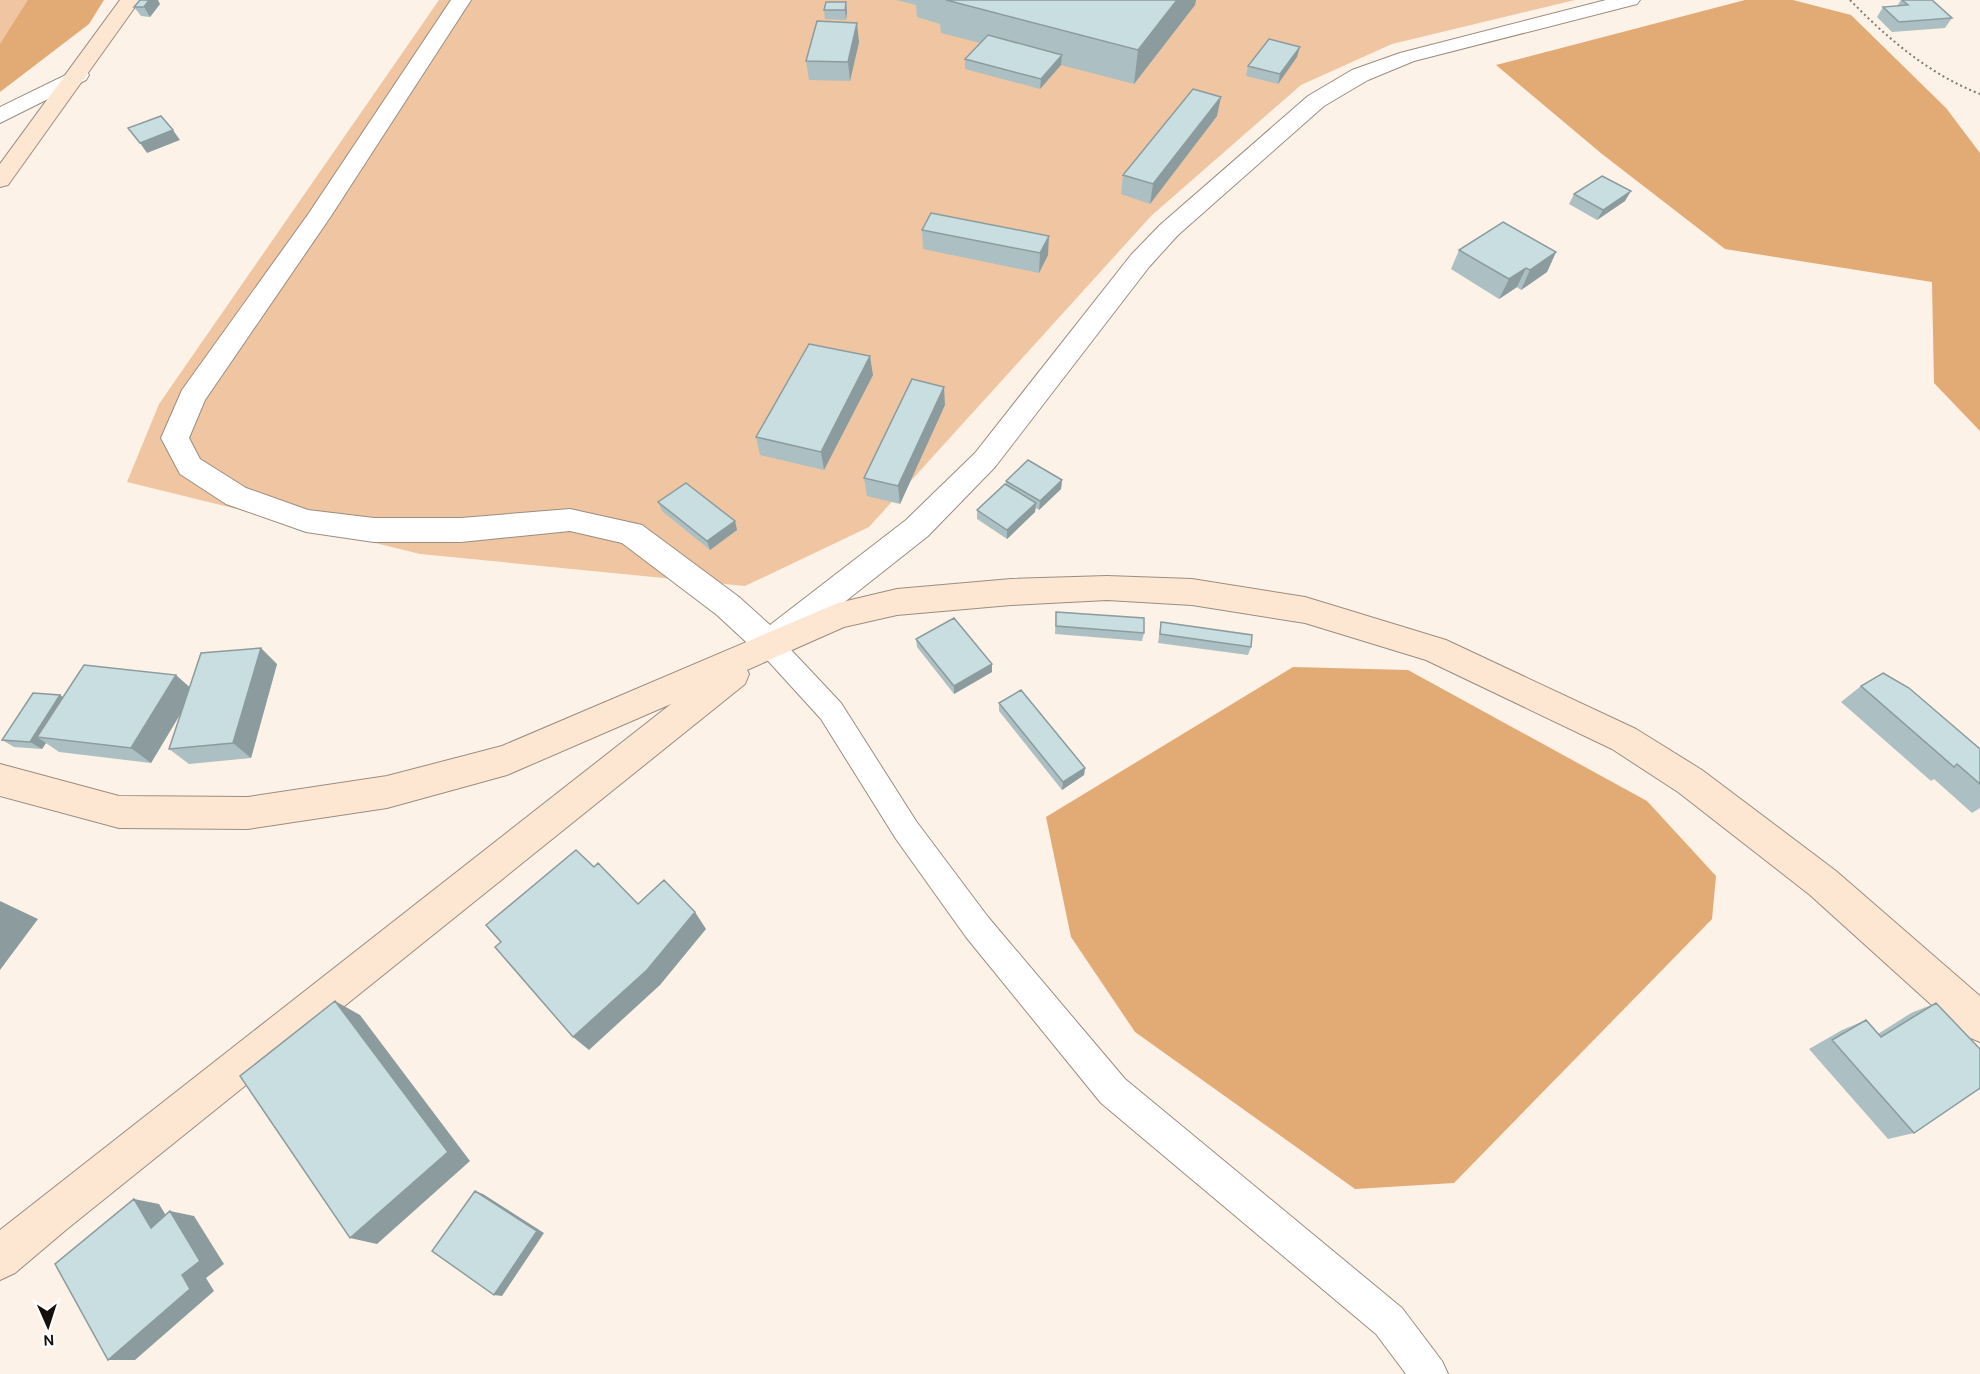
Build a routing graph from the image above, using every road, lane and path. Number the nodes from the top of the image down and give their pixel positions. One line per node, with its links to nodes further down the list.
1 (130, 0): 5 (street)
2 (461, 0): 9 (street)
3 (1630, 0): 9 (street)
4 (1850, 0): 6 (path)
5 (78, 75): 7 (street); 8 (street)
6 (1980, 94)
7 (0, 116)
8 (0, 180)
9 (770, 644): 10 (street); 11 (street); 12 (street); 13 (lane)
10 (0, 780)
11 (1980, 1022)
12 (0, 1258)
13 (1429, 1374)

